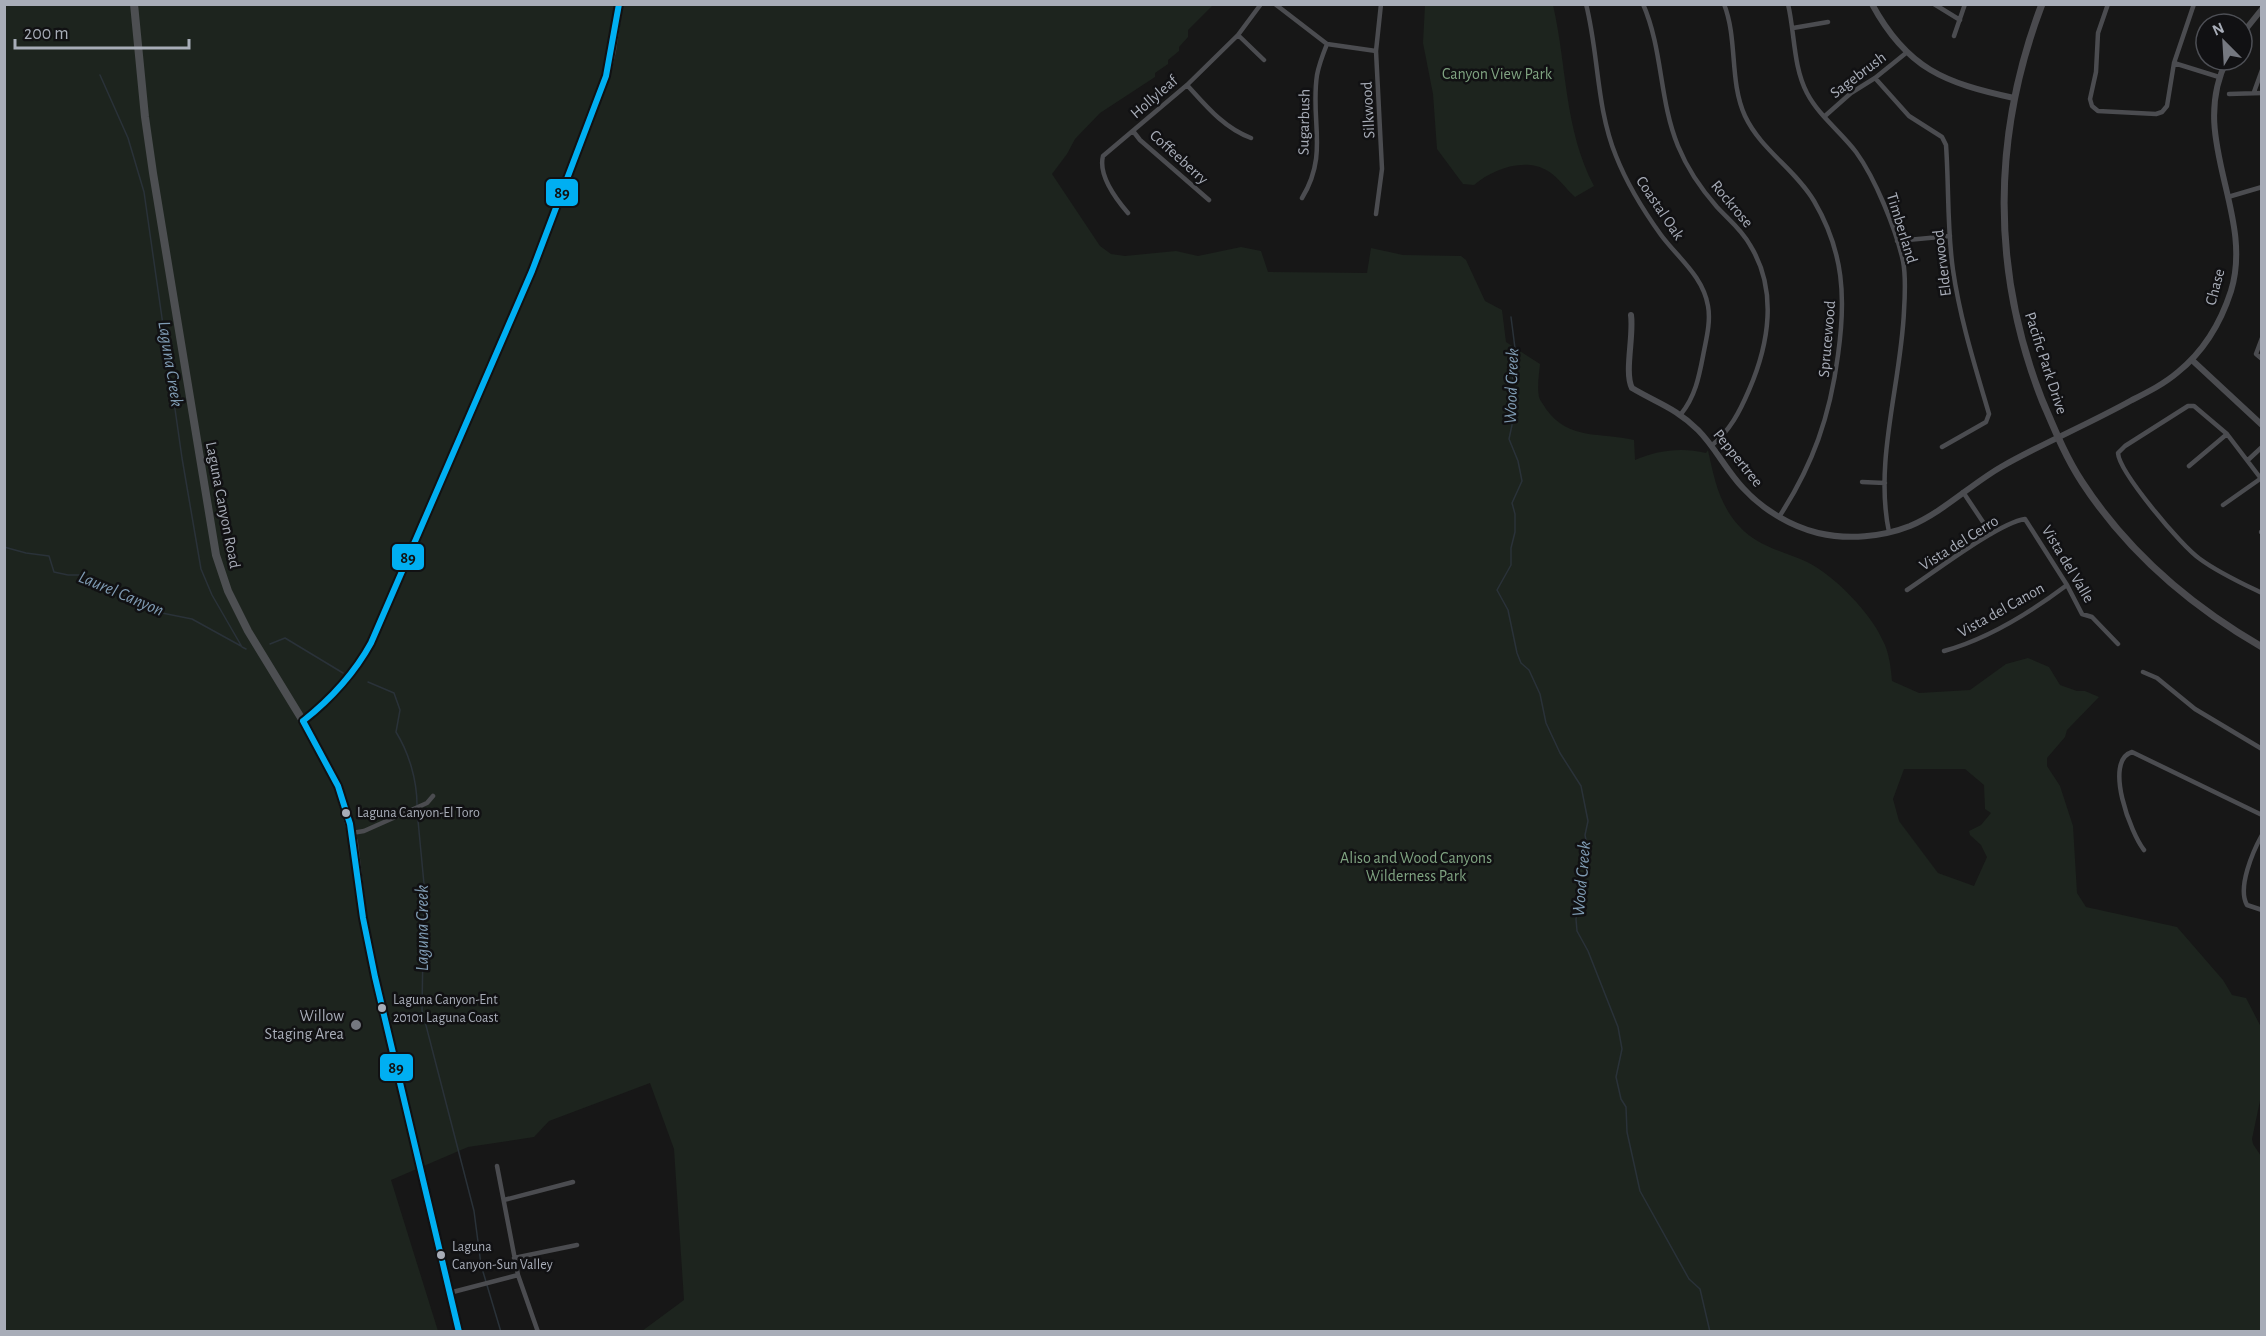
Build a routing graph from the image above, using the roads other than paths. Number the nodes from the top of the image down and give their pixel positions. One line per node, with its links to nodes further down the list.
1 (134, 4): 75 (main road, Laguna Canyon Road)
2 (619, 4): 75 (main road)
3 (1261, 4): 19 (street, Hollyleaf)
4 (1275, 4): 21 (street)
5 (1381, 4): 22 (street, Silkwood)
6 (1586, 4): 50 (street, Coastal Oak)
7 (1644, 4): 54 (street, Rockrose)
8 (1724, 4): 64 (street, Sprucewood)
9 (1788, 4): 18 (street, Timberland)
10 (1872, 4): 23 (street)
11 (1934, 4): 16 (street)
12 (1965, 4): 16 (street)
13 (2042, 4): 34 (main road, Pacific Park Drive)
14 (2108, 4): 25 (street)
15 (2194, 4): 25 (street)
16 (1960, 21): 20 (street)
17 (1828, 22): 18 (street)
18 (1793, 28): 35 (street, Timberland)
19 (1238, 35): 24 (street); 30 (street, Hollyleaf)
20 (1954, 36)
21 (1327, 44): 22 (street); 40 (street, Sugarbush)
22 (1376, 51): 43 (street, Silkwood)
23 (1906, 53): 29 (street, Sagebrush); 34 (street)
24 (1264, 60)
25 (2174, 63): 28 (street)
26 (2262, 70): 31 (street)
27 (2221, 72): 28 (street, Chase)
28 (2219, 77): 39 (street, Chase)
29 (1875, 78): 35 (street, Sagebrush); 44 (street, Elderwood)
30 (1187, 85): 36 (street, Hollyleaf); 37 (street)
31 (2254, 93): 32 (street); 33 (street)
32 (2262, 93)
33 (2229, 94)
34 (2014, 98): 53 (main road, Pacific Park Drive)
35 (1825, 116): 45 (street, Timberland)
36 (1133, 131): 41 (street, Coffeeberry); 42 (street, Hollyleaf)
37 (1251, 138)
38 (2262, 187): 39 (street)
39 (2228, 197): 48 (street, Chase)
40 (1302, 198)
41 (1209, 200)
42 (1128, 213)
43 (1376, 213)
44 (1950, 236): 45 (street); 55 (street, Elderwood)
45 (1897, 241): 61 (street, Timberland)
46 (1631, 315): 50 (street, Peppertree)
47 (2262, 338): 49 (street)
48 (2192, 360): 51 (street); 53 (street, Chase)
49 (2262, 360)
50 (1681, 414): 54 (street, Peppertree)
51 (2262, 425)
52 (2227, 434): 57 (street); 58 (street); 70 (street)
53 (2058, 439): 62 (street, Peppertree); 72 (main road, Pacific Park Drive)
54 (1711, 446): 64 (street, Peppertree)
55 (1942, 447)
56 (2262, 447): 57 (street)
57 (2248, 460): 59 (street)
58 (2189, 466)
59 (2261, 479): 63 (street)
60 (1862, 482): 61 (street)
61 (1885, 483): 66 (street, Timberland)
62 (1963, 492): 66 (street, Peppertree); 67 (street)
63 (2223, 505)
64 (1779, 517): 66 (street, Peppertree)
65 (2025, 519): 67 (street, Vista del Cerro); 68 (street, Vista del Valle)
66 (1889, 532)
67 (1991, 534): 69 (street, Vista del Cerro)
68 (2067, 585): 71 (street, Vista del Valle); 73 (street, Vista del Canon)
69 (1907, 590)
70 (2262, 593)
71 (2118, 644)
72 (2262, 646)
73 (1944, 651)
74 (2143, 672): 76 (street)
75 (303, 721): 79 (main road, Laguna Canyon Road)
76 (2262, 749)
77 (434, 796): 79 (street)
78 (2262, 815): 81 (street)
79 (352, 833): 89 (main road, Laguna Canyon Road)
80 (2262, 835): 82 (street)
81 (2144, 850)
82 (2262, 910)
83 (497, 1166): 85 (street)
84 (573, 1182): 85 (street)
85 (504, 1200): 87 (street)
86 (577, 1245): 87 (street)
87 (514, 1258): 88 (street)
88 (518, 1275): 89 (street); 91 (street)
89 (449, 1293): 90 (main road, Laguna Canyon Road)
90 (459, 1332)
91 (538, 1332)

